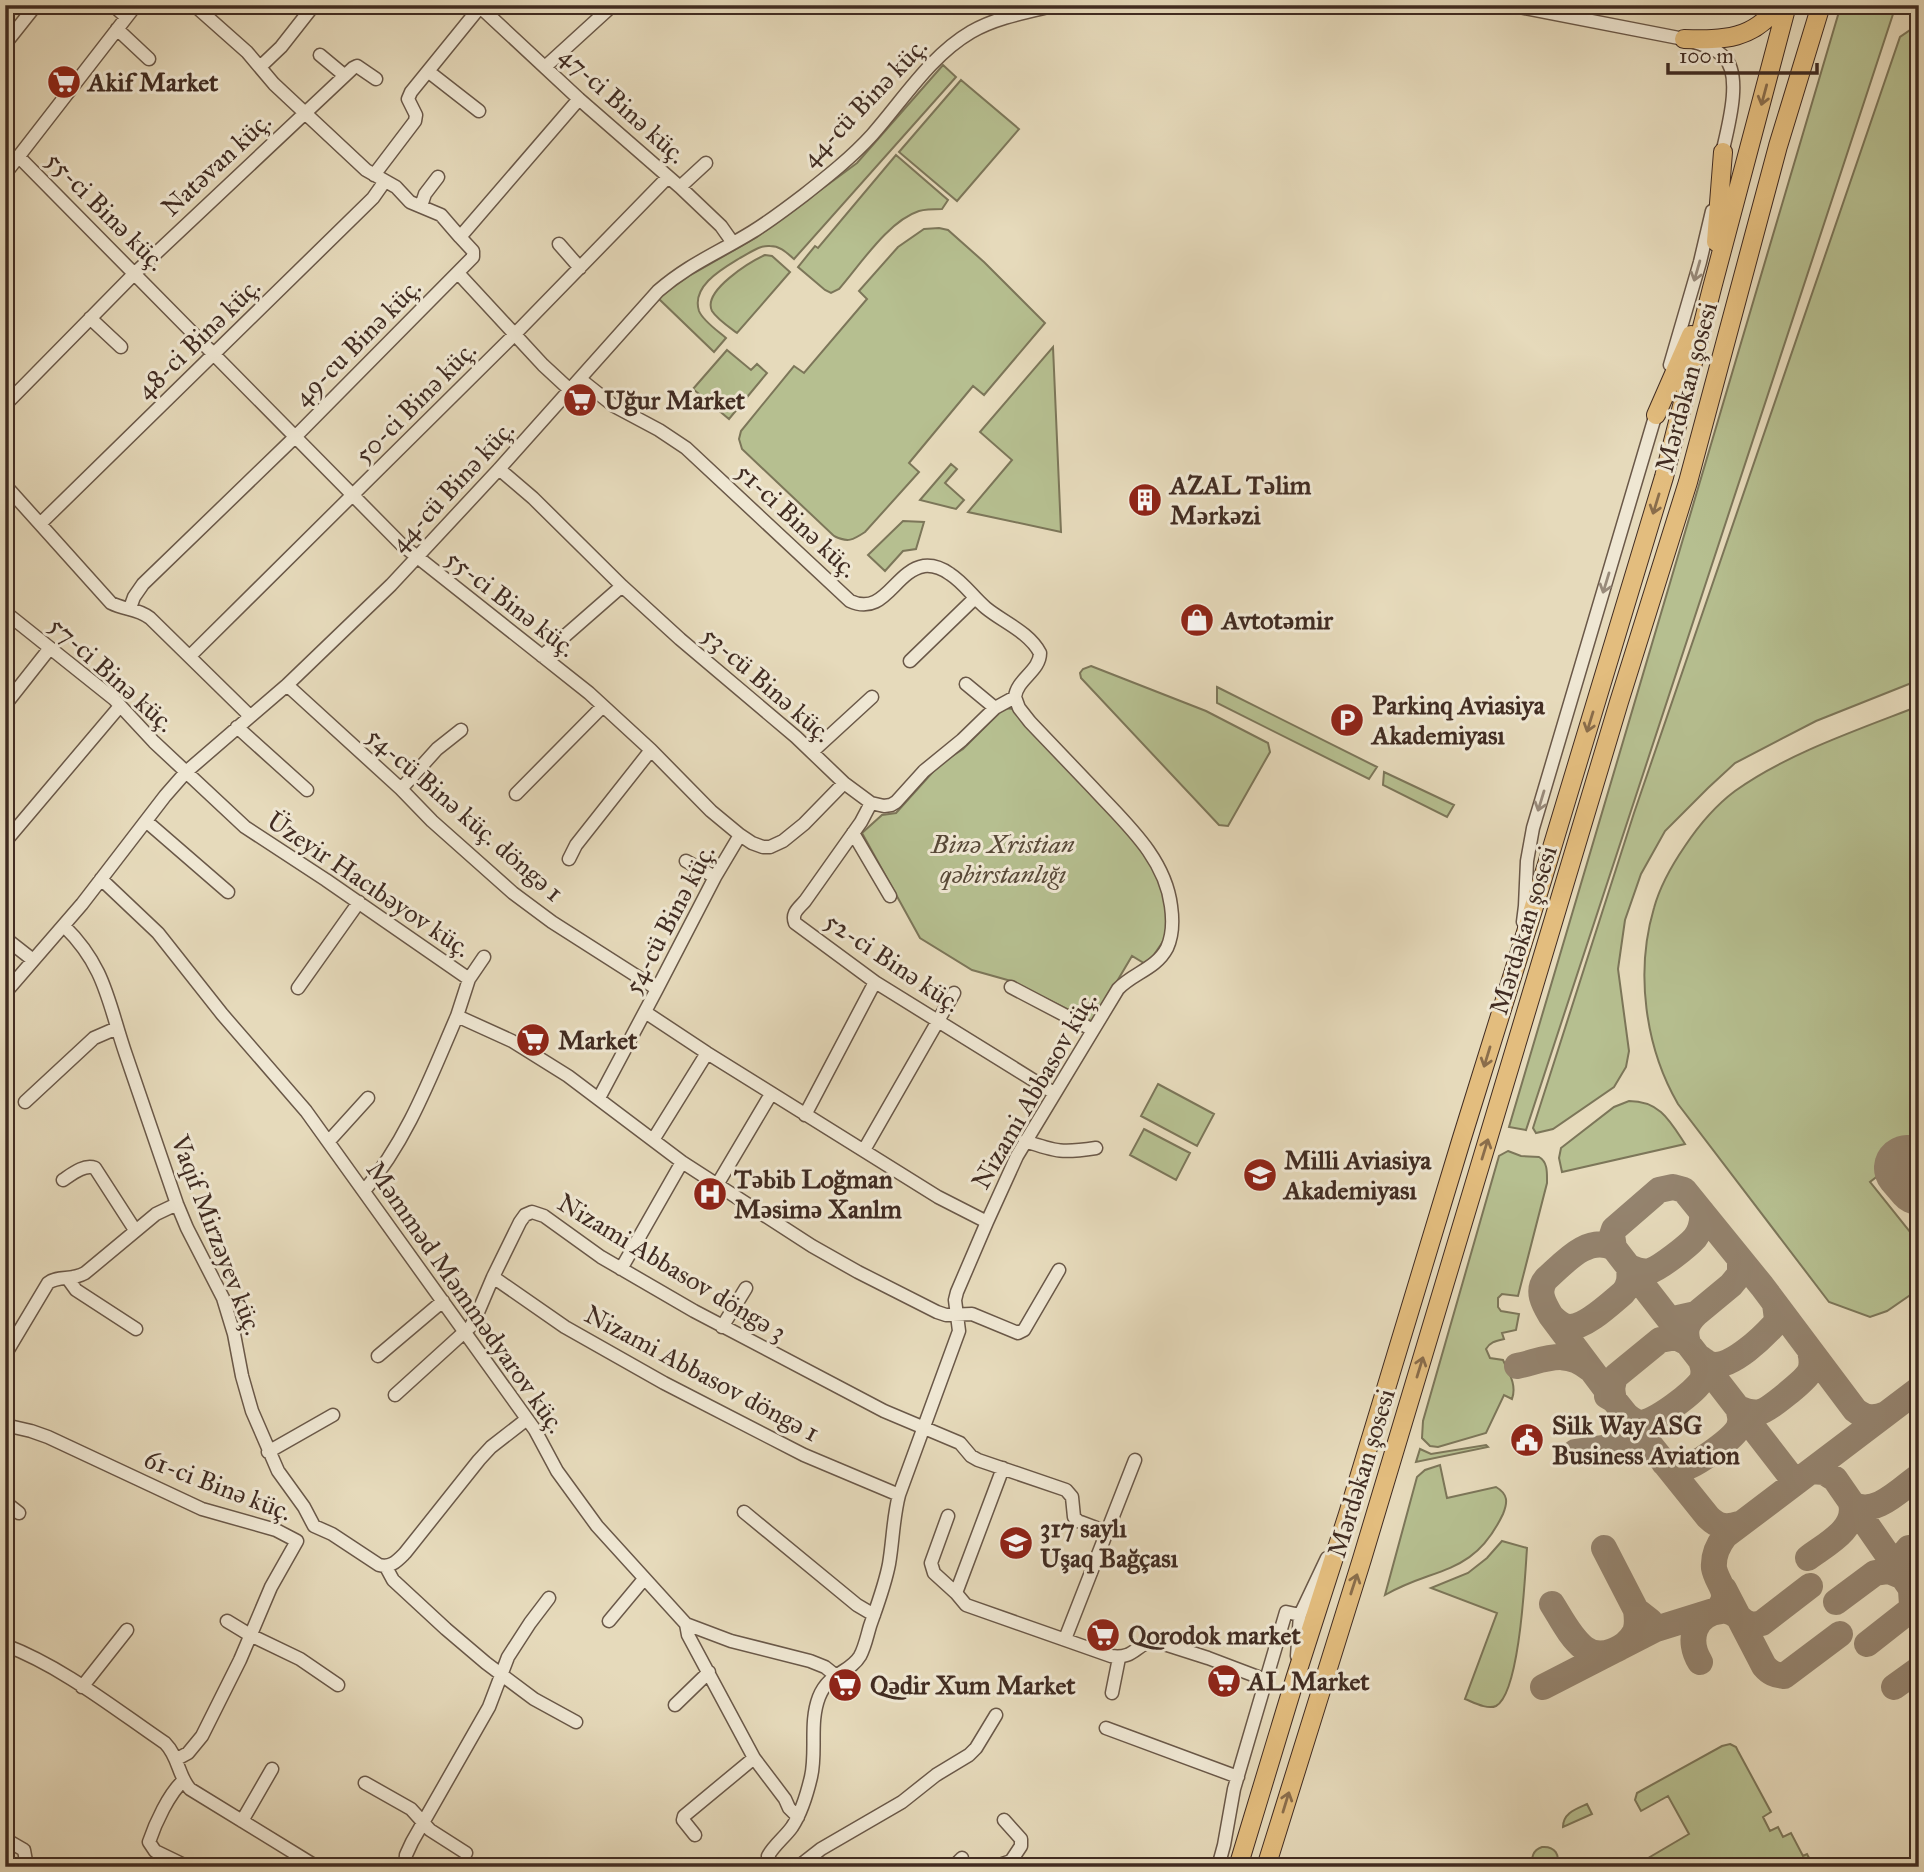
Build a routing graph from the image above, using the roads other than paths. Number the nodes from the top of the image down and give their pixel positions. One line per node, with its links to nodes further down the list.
1 (36, 5): 16 (street)
2 (113, 5): 13 (street)
3 (136, 5): 13 (street)
4 (194, 5): 19 (street)
5 (314, 5): 19 (street)
6 (613, 5): 20 (street)
7 (1057, 5): 37 (street, 44-cü Binə küç.)
8 (1509, 5): 15 (street)
9 (1779, 5): 15 (highway)
10 (1787, 5): 42 (highway, Mərdəkan şosesi, one-way to 42)
11 (1821, 5): 209 (highway, Mərdəkan şosesi, one-way to 11)
12 (479, 6): 20 (street, 47-ci Binə küç.); 21 (street, 48-ci Binə küç.)
13 (127, 18): 14 (street)
14 (117, 29): 18 (street); 28 (street)
15 (1684, 38): 27 (street)
16 (5, 44)
17 (320, 55): 22 (street)
18 (149, 59)
19 (260, 67): 26 (street)
20 (545, 67): 24 (street, 47-ci Binə küç.)
21 (429, 72): 25 (street); 33 (street, 48-ci Binə küç.)
22 (344, 75): 23 (street); 26 (street, Natəvan küç.)
23 (376, 79)
24 (579, 99): 32 (street, 47-ci Binə küç.); 36 (street)
25 (480, 111)
26 (303, 113): 33 (street); 40 (street, Natəvan küç.)
27 (1723, 152): 42 (highway); 50 (street, one-way to 50)
28 (19, 157): 30 (street); 40 (street, 55-ci Binə küç.)
29 (706, 163): 34 (street)
30 (5, 174)
31 (438, 177): 35 (street)
32 (668, 177): 34 (street, 47-ci Binə küç.); 39 (street, 50-ci Binə küç.)
33 (379, 178): 35 (street); 46 (street, 48-ci Binə küç.)
34 (680, 187): 37 (street, 47-ci Binə küç.)
35 (421, 206): 36 (street)
36 (460, 237): 41 (street, 49-cu Binə küç.)
37 (733, 243): 47 (street, 44-cü Binə küç.)
38 (559, 244): 39 (street)
39 (580, 268): 44 (street, 50-ci Binə küç.)
40 (135, 273): 43 (street, Natəvan küç.); 46 (street, 55-ci Binə küç.)
41 (458, 273): 44 (street); 51 (street, 49-cu Binə küç.)
42 (1712, 288): 50 (highway); 102 (highway, Mərdəkan şosesi, one-way to 102)
43 (90, 318): 45 (street); 49 (street, Natəvan küç.)
44 (514, 335): 48 (street); 54 (street, 50-ci Binə küç.)
45 (121, 347)
46 (215, 354): 51 (street, 55-ci Binə küç.); 55 (street, 48-ci Binə küç.)
47 (580, 379): 48 (street, 44-cü Binə küç.); 58 (street, 51-ci Binə küç.)
48 (570, 390): 52 (street, 44-cü Binə küç.)
49 (5, 405)
50 (1656, 415): 102 (street, one-way to 102)
51 (295, 437): 54 (street, 55-ci Binə küç.); 59 (street, 49-cu Binə küç.)
52 (499, 469): 56 (street, 44-cü Binə küç.); 57 (street, 53-cü Binə küç.)
53 (5, 485): 55 (street)
54 (352, 495): 56 (street, 55-ci Binə küç.); 62 (street, 50-ci Binə küç.)
55 (40, 524): 59 (street)
56 (417, 558): 63 (street, 55-ci Binə küç.); 66 (street, 44-cü Binə küç.)
57 (622, 586): 63 (street); 77 (street, 53-cü Binə küç.)
58 (975, 598): 64 (street); 68 (street, 51-ci Binə küç.)
59 (130, 608): 62 (street)
60 (5, 612): 61 (street, 57-ci Binə küç.)
61 (50, 648): 69 (street); 70 (street, 57-ci Binə küç.)
62 (190, 656): 73 (street)
63 (542, 656): 71 (street, 55-ci Binə küç.)
64 (910, 661)
65 (966, 684): 72 (street)
66 (286, 685): 73 (street, 44-cü Binə küç.); 80 (street, 54-cü Binə küç. döngə 1)
67 (872, 697): 77 (street)
68 (1015, 697): 72 (street); 111 (street, Nizami Abbasov küç.)
69 (5, 705)
70 (120, 706): 78 (street, 57-ci Binə küç.); 87 (street)
71 (603, 706): 76 (street, 55-ci Binə küç.); 82 (street)
72 (995, 708): 83 (street)
73 (250, 716): 74 (street, 44-cü Binə küç.)
74 (237, 727): 78 (street, 44-cü Binə küç.); 81 (street)
75 (461, 730): 80 (street)
76 (651, 750): 86 (street, 55-ci Binə küç.); 88 (street)
77 (812, 752): 79 (street, 53-cü Binə küç.)
78 (186, 772): 84 (street, 44-cü Binə küç.); 94 (street, Üzeyir Hacıbəyov küç.)
79 (844, 783): 83 (street, 53-cü Binə küç.); 86 (street, 55-ci Binə küç.)
80 (401, 789): 104 (street, 54-cü Binə küç. döngə 1)
81 (307, 790)
82 (516, 794)
83 (871, 803): 85 (street, 52-ci Binə küç.)
84 (146, 821): 91 (street, 44-cü Binə küç.); 92 (street)
85 (853, 833): 93 (street); 100 (street, 52-ci Binə küç.)
86 (740, 835): 90 (street, 54-cü Binə küç.)
87 (5, 842)
88 (569, 859)
89 (686, 861): 90 (street)
90 (715, 877): 104 (street, 54-cü Binə küç.)
91 (101, 879): 95 (street, 44-cü Binə küç.); 120 (street, Məmməd Məmmədyarov küç.)
92 (228, 892)
93 (890, 896)
94 (359, 902): 99 (street, Üzeyir Hacıbəyov küç.); 103 (street)
95 (64, 926): 98 (street, 44-cü Binə küç.); 110 (street, Vaqif Mirzəyev küç.)
96 (5, 938): 98 (street)
97 (484, 957): 99 (street)
98 (33, 960): 105 (street, 44-cü Binə küç.)
99 (468, 979): 108 (street, Üzeyir Hacıbəyov küç.)
100 (874, 982): 109 (street, 52-ci Binə küç.); 118 (street)
101 (1011, 987): 111 (street)
102 (1509, 987): 155 (highway, Mərdəkan şosesi, one-way to 155)
103 (298, 988)
104 (657, 989): 107 (street, 54-cü Binə küç.)
105 (5, 993)
106 (954, 993): 109 (street)
107 (645, 1012): 112 (street); 116 (street, 54-cü Binə küç.)
108 (457, 1016): 116 (street); 127 (street, Üzeyir Hacıbəyov küç.)
109 (937, 1020): 113 (street, 52-ci Binə küç.); 123 (street)
110 (117, 1028): 117 (street); 128 (street, Vaqif Mirzəyev küç.)
111 (1093, 1030): 113 (street, Nizami Abbasov küç.)
112 (707, 1053): 114 (street); 119 (street)
113 (1054, 1093): 121 (street, Nizami Abbasov küç.)
114 (771, 1094): 118 (street); 126 (street)
115 (368, 1098): 120 (street)
116 (599, 1098): 119 (street)
117 (25, 1102)
118 (805, 1115): 123 (street)
119 (653, 1140): 124 (street)
120 (329, 1141): 127 (street, Məmməd Məmmədyarov küç.)
121 (1025, 1142): 122 (street); 129 (street, Nizami Abbasov küç.)
122 (1096, 1148)
123 (864, 1150): 129 (street)
124 (682, 1162): 126 (street); 131 (street)
125 (63, 1180): 130 (street)
126 (718, 1185): 137 (street)
127 (364, 1191): 136 (street, Məmməd Məmmədyarov küç.)
128 (177, 1204): 130 (street); 148 (street, Vaqif Mirzəyev küç.)
129 (986, 1222): 137 (street, Nizami Abbasov küç.)
130 (135, 1230): 134 (street)
131 (621, 1269): 133 (street, Nizami Abbasov döngə 3); 138 (street, Nizami Abbasov döngə 3)
132 (1059, 1270): 137 (street)
133 (493, 1278): 140 (street, Nizami Abbasov döngə 3); 151 (street, Nizami Abbasov döngə 1)
134 (68, 1279): 139 (street); 141 (street)
135 (746, 1288): 138 (street)
136 (443, 1301): 140 (street, Məmməd Məmmədyarov küç.); 142 (street)
137 (957, 1314): 147 (street, Nizami Abbasov küç.)
138 (722, 1327): 147 (street, Nizami Abbasov döngə 3)
139 (136, 1329)
140 (465, 1331): 143 (street, Nizami Abbasov döngə 3); 145 (street, Məmməd Məmmədyarov küç.)
141 (5, 1355)
142 (378, 1356)
143 (395, 1395)
144 (333, 1415): 148 (street)
145 (527, 1419): 160 (street); 161 (street, Məmməd Məmmədyarov küç.)
146 (5, 1425): 159 (street, 61-ci Binə küç.)
147 (924, 1427): 150 (street, Nizami Abbasov döngə 3); 151 (street, Nizami Abbasov küç.)
148 (268, 1452): 157 (street, Vaqif Mirzəyev küç.)
149 (1135, 1460): 158 (street)
150 (1003, 1468): 158 (street, Nizami Abbasov döngə 3); 162 (street)
151 (899, 1495): 164 (street, Nizami Abbasov küç.)
152 (5, 1502): 154 (street)
153 (744, 1512): 164 (street)
154 (19, 1513)
155 (1348, 1514): 165 (street); 177 (highway, Mərdəkan şosesi)
156 (948, 1516): 162 (street)
157 (314, 1526): 159 (street); 160 (street)
158 (1107, 1532): 171 (street)
159 (297, 1541): 170 (street, 61-ci Binə küç.)
160 (386, 1567): 175 (street)
161 (644, 1579): 167 (street); 168 (street, Məmməd Məmmədyarov küç.)
162 (956, 1593): 171 (street)
163 (549, 1598): 175 (street)
164 (874, 1615): 176 (street, Nizami Abbasov küç.)
165 (1300, 1615): 177 (street); 178 (street)
166 (227, 1621): 170 (street)
167 (609, 1621)
168 (686, 1624): 174 (street); 176 (street, Məmməd Məmmədyarov küç.)
169 (127, 1630): 180 (street)
170 (250, 1635): 179 (street); 187 (street, 61-ci Binə küç.)
171 (1065, 1639): 173 (street)
172 (5, 1645): 180 (street)
173 (1119, 1658): 178 (street); 181 (street)
174 (709, 1672): 182 (street); 186 (street)
175 (501, 1673): 184 (street); 195 (street)
176 (835, 1675): 192 (street, Nizami Abbasov küç.)
177 (1295, 1679): 208 (highway, Mərdəkan şosesi)
178 (1266, 1680): 189 (street)
179 (338, 1685)
180 (82, 1687): 187 (street)
181 (1112, 1693)
182 (675, 1705)
183 (996, 1715): 205 (street)
184 (576, 1722)
185 (1106, 1728): 189 (street)
186 (754, 1758): 192 (street); 196 (street)
187 (177, 1759): 190 (street)
188 (272, 1769): 194 (street)
189 (1238, 1777): 207 (street)
190 (184, 1780): 194 (street); 201 (street)
191 (365, 1783): 195 (street)
192 (798, 1817): 204 (street, Nizami Abbasov küç.)
193 (1004, 1820): 199 (street)
194 (242, 1821): 202 (street)
195 (423, 1822): 198 (street); 203 (street)
196 (695, 1835)
197 (5, 1839): 200 (street)
198 (466, 1853)
199 (1014, 1864): 206 (street)
200 (24, 1867)
201 (188, 1867)
202 (317, 1867)
203 (405, 1867)
204 (773, 1867)
205 (798, 1867)
206 (993, 1867)
207 (1218, 1867)
208 (1238, 1867)
209 (1266, 1867)

